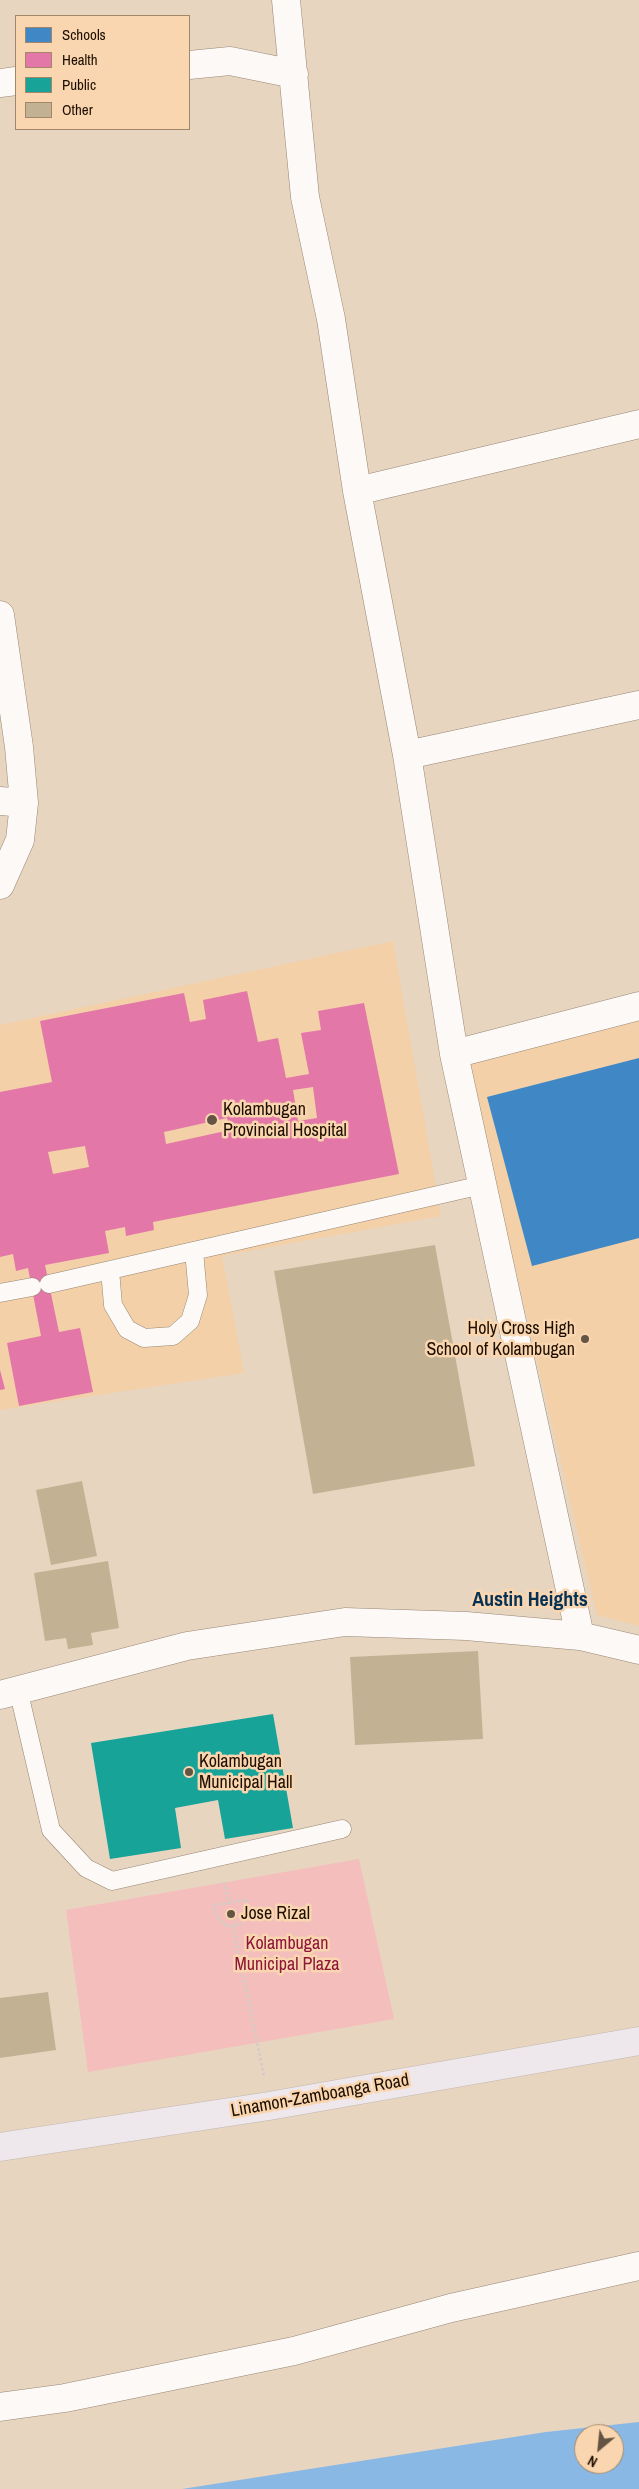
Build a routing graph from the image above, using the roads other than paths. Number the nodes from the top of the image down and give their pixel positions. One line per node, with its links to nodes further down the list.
1 (286, 0): 3 (street)
2 (190, 65): 3 (street)
3 (294, 74): 7 (street)
4 (15, 82): 5 (street)
5 (0, 83)
6 (639, 424): 7 (street)
7 (357, 491): 10 (street)
8 (0, 615): 11 (street)
9 (639, 705): 10 (street)
10 (407, 755): 14 (street)
11 (12, 802): 12 (street)
12 (0, 885)
13 (639, 1006): 14 (street)
14 (454, 1054): 15 (street)
15 (482, 1185): 16 (lane); 21 (street)
16 (194, 1251): 17 (lane); 17 (lane)
17 (110, 1270): 18 (lane)
18 (49, 1284)
19 (32, 1287): 20 (lane)
20 (0, 1293)
21 (580, 1636): 22 (street); 23 (street)
22 (639, 1650)
23 (9, 1692): 24 (lane)
24 (342, 1829)
25 (639, 2040): 26 (highway, Linamon-Zamboanga Road)
26 (0, 2147)
27 (639, 2266): 28 (street)
28 (0, 2406)

